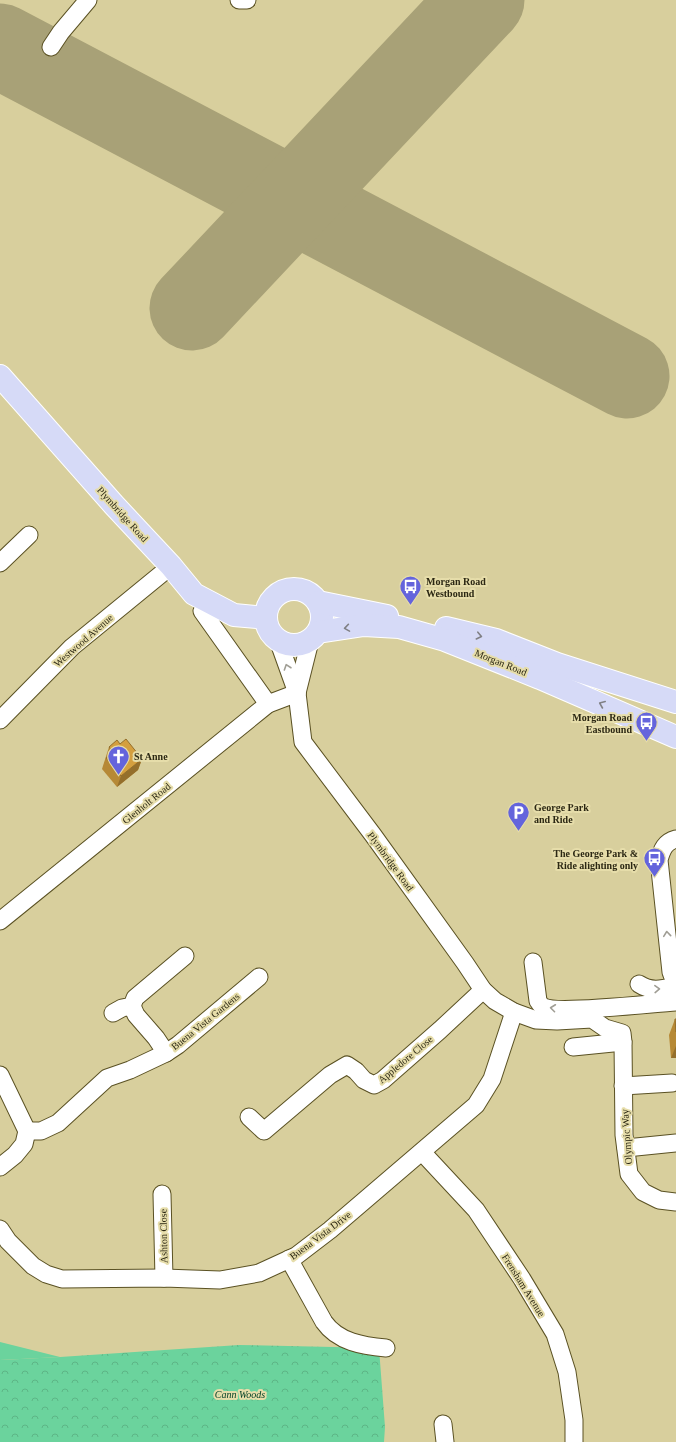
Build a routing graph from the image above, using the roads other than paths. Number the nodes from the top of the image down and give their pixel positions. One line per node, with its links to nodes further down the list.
1 (88, 0): 4 (street)
2 (239, 0): 3 (street)
3 (247, 0)
4 (50, 47)
5 (0, 376): 8 (main road, Plymbridge Road)
6 (29, 535): 7 (street)
7 (0, 563)
8 (171, 566): 11 (main road, Plymbridge Road); 19 (street, Westwood Avenue)
9 (318, 602): 11 (main road); 12 (main road, Plymbridge Road); 14 (main road, Morgan Road, one-way to 14)
10 (202, 610): 17 (street)
11 (266, 618): 13 (main road, Plymbridge Road)
12 (314, 637): 13 (main road); 15 (street, Plymbridge Road); 20 (main road, Morgan Road, one-way to 12)
13 (278, 640): 15 (street, Plymbridge Road, one-way to 13)
14 (557, 664): 16 (main road, Morgan Road); 18 (main road, Morgan Road)
15 (296, 694): 17 (street, Glenholt Road); 27 (street, Plymbridge Road)
16 (676, 702)
17 (268, 704): 22 (street, Glenholt Road)
18 (676, 718)
19 (0, 720)
20 (676, 737)
21 (676, 839): 26 (street, one-way to 21)
22 (0, 921)
23 (185, 956): 29 (street)
24 (534, 962): 28 (street, one-way to 24)
25 (259, 977): 36 (street, Buena Vista Gardens)
26 (639, 984)
27 (483, 990): 31 (street, Plymbridge Road); 40 (street, Appledore Close)
28 (676, 1002)
29 (132, 1006): 32 (street); 36 (street)
30 (676, 1009): 33 (street)
31 (514, 1012): 33 (street); 44 (street, Buena Vista Drive)
32 (113, 1013)
33 (592, 1019): 34 (street)
34 (623, 1042): 35 (street); 39 (street, Olympic Way)
35 (573, 1047)
36 (166, 1053): 41 (street, Buena Vista Gardens)
37 (0, 1075): 41 (street)
38 (672, 1083): 39 (street)
39 (624, 1086): 43 (street, Olympic Way)
40 (249, 1117)
41 (27, 1131): 45 (street)
42 (676, 1143): 43 (street)
43 (626, 1148): 47 (street, Olympic Way)
44 (422, 1152): 49 (street, Buena Vista Drive); 54 (street, Frensham Avenue)
45 (0, 1167)
46 (162, 1194): 50 (street, Ashton Close)
47 (676, 1202)
48 (0, 1229): 50 (street, Buena Vista Drive)
49 (290, 1259): 50 (street, Buena Vista Drive); 51 (street)
50 (164, 1278)
51 (386, 1348)
52 (443, 1424): 53 (street)
53 (445, 1442)
54 (574, 1442)

